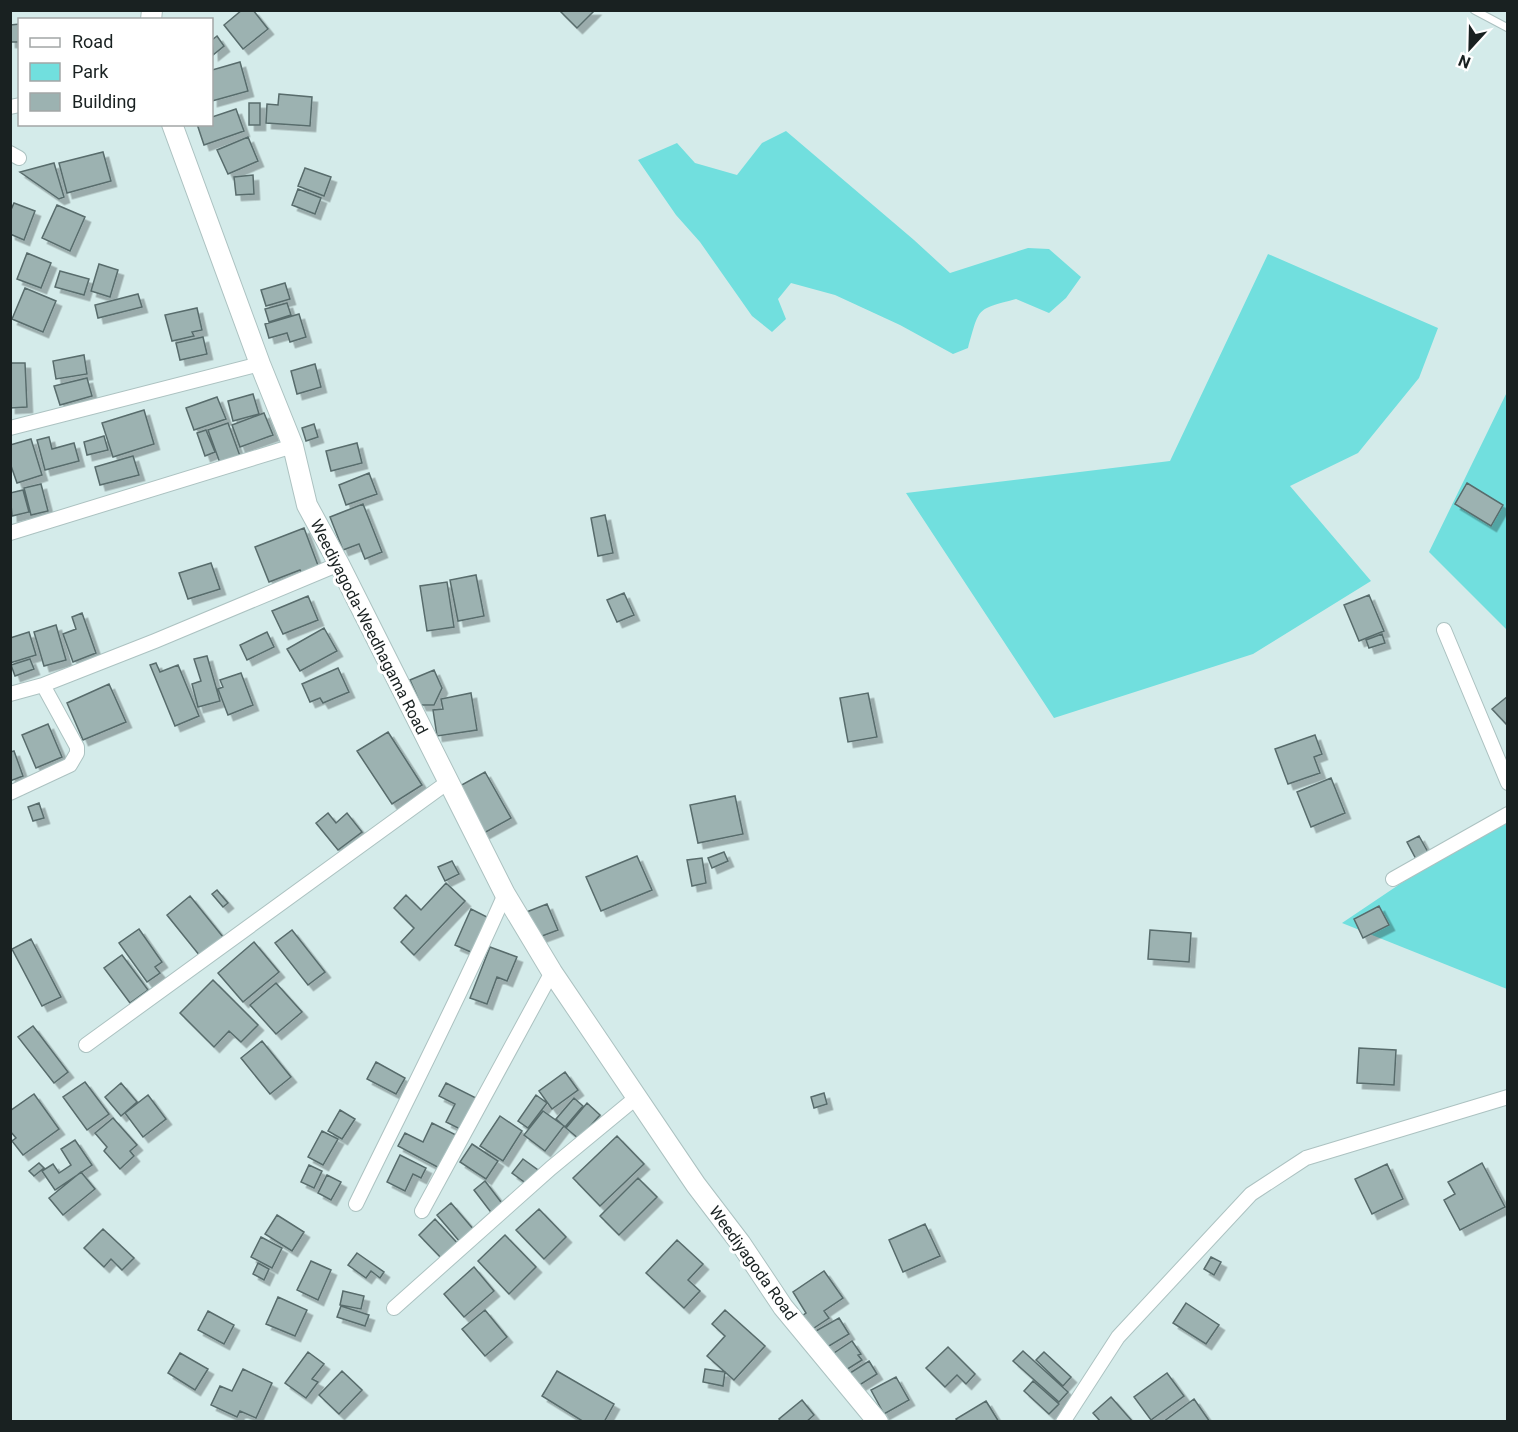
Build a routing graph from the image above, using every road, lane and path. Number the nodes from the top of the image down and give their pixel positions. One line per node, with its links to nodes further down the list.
1 (1474, 10): 2 (lane)
2 (1508, 28)
3 (173, 126): 4 (street, Weediyagoda-Weedhagama Road)
4 (260, 364): 5 (street); 6 (street, Weediyagoda-Weedhagama Road)
5 (10, 428)
6 (293, 446): 7 (street); 8 (street, Weediyagoda-Weedhagama Road)
7 (10, 533)
8 (339, 564): 10 (street); 12 (street, Weediyagoda-Weedhagama Road)
9 (1444, 630): 13 (street)
10 (43, 685): 11 (street); 14 (street)
11 (10, 694)
12 (448, 782): 17 (street, Weediyagoda-Weedhagama Road); 19 (street)
13 (1508, 783)
14 (10, 793)
15 (1508, 814): 16 (street)
16 (1393, 879)
17 (505, 894): 18 (street, Weediyagoda-Weedhagama Road); 22 (street)
18 (552, 972): 20 (street, Weediyagoda-Weedhagama Road); 23 (street)
19 (86, 1045)
20 (636, 1097): 24 (street); 25 (street, Weediyagoda Road)
21 (1508, 1097): 26 (street)
22 (356, 1204)
23 (423, 1210)
24 (394, 1308)
25 (878, 1422)
26 (1063, 1422)

